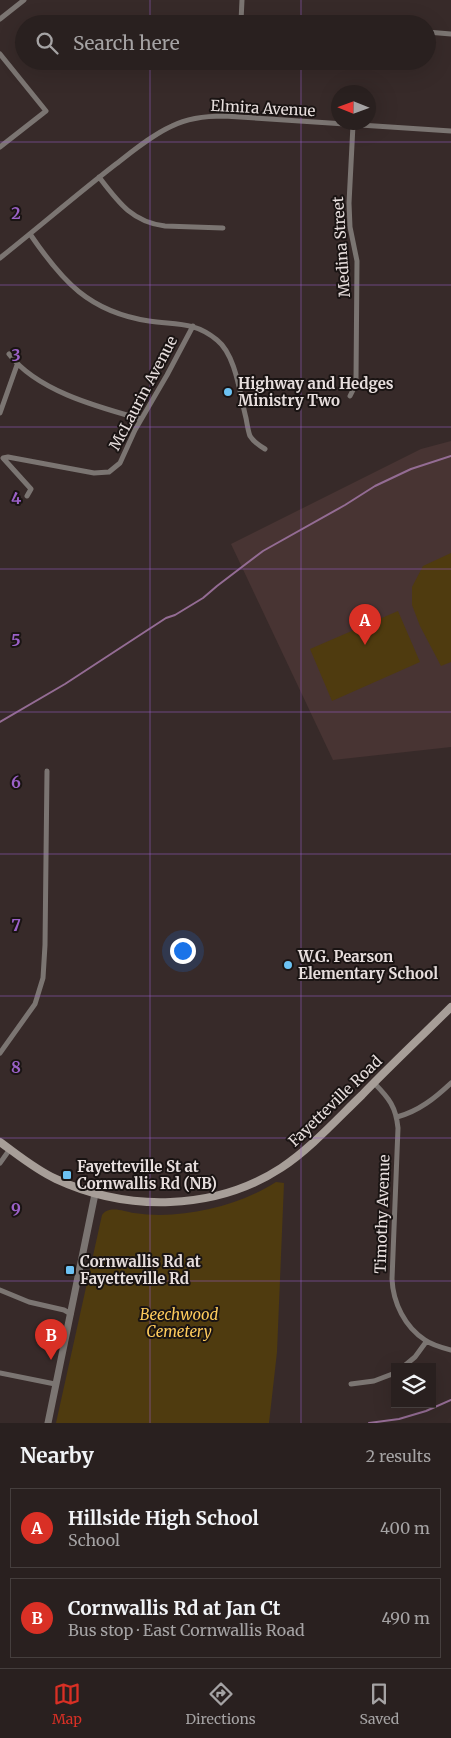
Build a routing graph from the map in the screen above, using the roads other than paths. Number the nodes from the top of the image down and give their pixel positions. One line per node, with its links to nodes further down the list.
1 (24, 0): 4 (street)
2 (242, 0): 3 (street)
3 (241, 15)
4 (0, 19)
5 (436, 33): 6 (street)
6 (451, 34)
7 (0, 54): 12 (street)
8 (331, 124): 13 (street, Elmira Avenue)
9 (376, 126): 11 (street, Elmira Avenue)
10 (353, 130): 20 (street, Medina Street)
11 (451, 131)
12 (0, 147)
13 (99, 177): 14 (street); 15 (street, Elmira Avenue)
14 (223, 228)
15 (30, 234): 16 (street, Elmira Avenue); 17 (street)
16 (0, 258)
17 (193, 326): 22 (street, McLaurin Avenue); 23 (street)
18 (9, 354): 19 (street)
19 (17, 365): 21 (street); 22 (street)
20 (350, 396)
21 (0, 412)
22 (141, 419): 24 (street, McLaurin Avenue)
23 (265, 449)
24 (1, 457): 25 (street, McLaurin Avenue)
25 (26, 496)
26 (47, 771): 28 (street)
27 (451, 1008): 29 (main road, Fayetteville Road)
28 (0, 1053)
29 (374, 1083): 31 (street, Timothy Avenue); 35 (main road, Fayetteville Road)
30 (451, 1083): 31 (street)
31 (397, 1117): 38 (street, Timothy Avenue)
32 (0, 1142): 33 (main road, Fayetteville Road)
33 (10, 1150): 34 (street); 35 (main road, Fayetteville Road)
34 (0, 1163)
35 (95, 1194): 37 (street)
36 (0, 1290): 37 (street)
37 (71, 1314): 43 (street)
38 (426, 1342): 39 (street); 40 (street)
39 (451, 1350)
40 (407, 1363)
41 (0, 1373): 43 (street)
42 (391, 1374): 44 (street)
43 (55, 1384): 45 (street)
44 (351, 1384)
45 (48, 1423)

